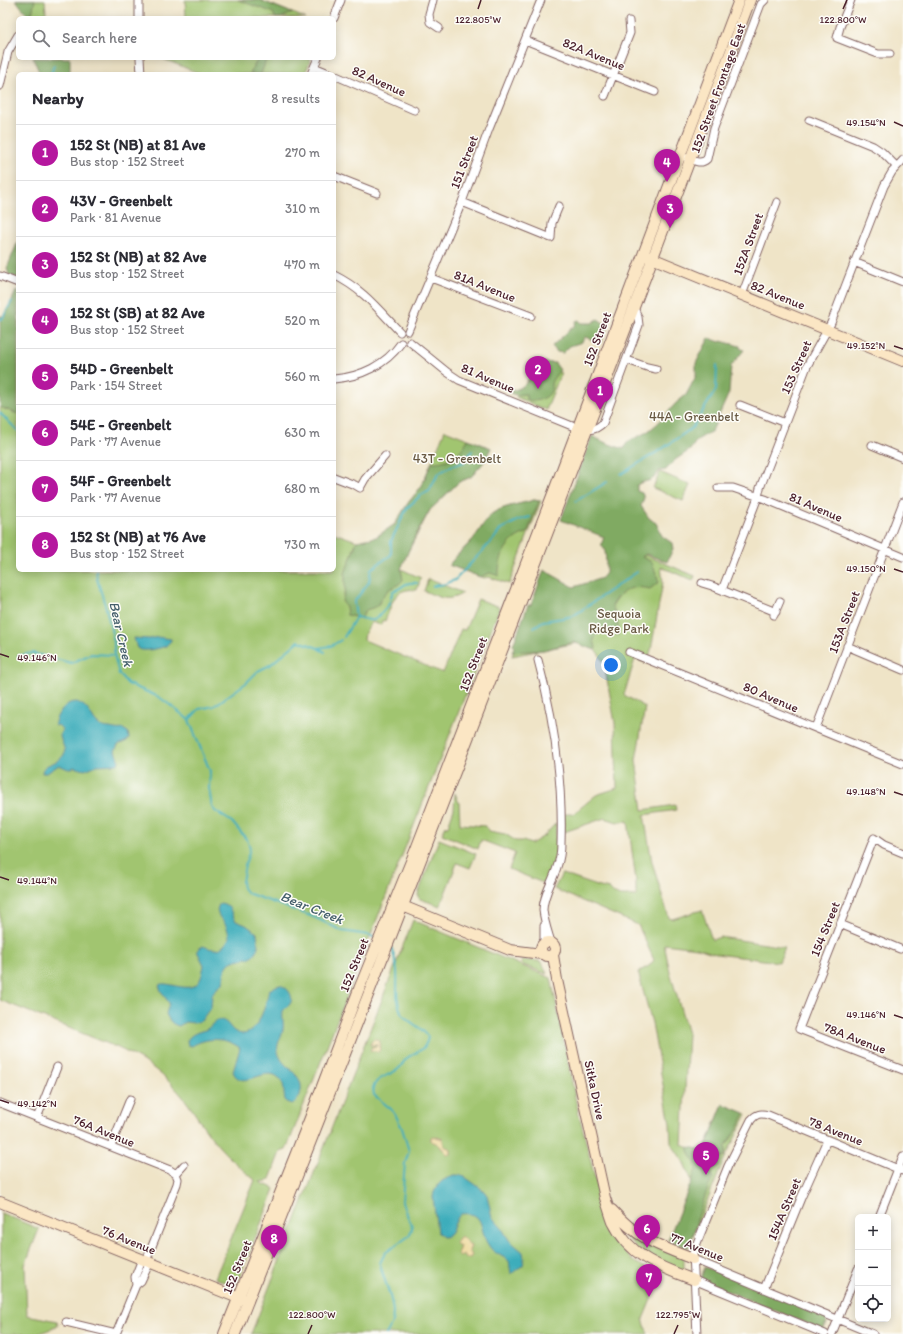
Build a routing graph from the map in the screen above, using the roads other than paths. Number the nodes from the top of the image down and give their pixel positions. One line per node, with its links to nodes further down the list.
1 (139, 0): 11 (street)
2 (341, 0): 12 (street)
3 (433, 0): 14 (street)
4 (540, 0): 16 (street, 151 Street)
5 (739, 0): 29 (main road, 152 Street)
6 (750, 0): 9 (main road, 152 Street)
7 (765, 0): 10 (street, 152 Street Frontage East)
8 (851, 0): 17 (street)
9 (746, 10): 10 (street); 29 (main road, 152 Street)
10 (757, 15): 29 (street, 152 Street Frontage East)
11 (139, 16)
12 (335, 16)
13 (629, 21): 22 (street)
14 (439, 28)
15 (16, 38): 24 (street)
16 (525, 40): 22 (street, 82A Avenue); 34 (street, 151 Street)
17 (890, 54)
18 (140, 60): 21 (street)
19 (317, 60): 20 (street)
20 (313, 71)
21 (141, 72)
22 (614, 75): 25 (street, 82A Avenue); 26 (street)
23 (336, 76): 27 (street, 82 Avenue)
24 (0, 86)
25 (655, 92)
26 (605, 96)
27 (414, 110)
28 (809, 120): 31 (street)
29 (685, 157): 37 (main road, 152 Street); 38 (main road, 152 Street)
30 (903, 160): 31 (street, 153 Street)
31 (896, 166): 39 (street, 153 Street)
32 (336, 177): 33 (street)
33 (377, 193)
34 (462, 202): 36 (street); 42 (street, 151 Street)
35 (777, 202): 45 (street, 152A Street)
36 (559, 206)
37 (643, 254): 38 (main road, 82 Avenue); 59 (main road, 152 Street)
38 (653, 258): 45 (main road, 82 Avenue); 46 (main road, 152 Street)
39 (854, 262): 44 (street); 48 (street, 153 Street)
40 (0, 276): 43 (street)
41 (336, 276): 50 (street)
42 (431, 278): 47 (street, 81A Avenue); 49 (street, 151 Street)
43 (16, 282)
44 (903, 282)
45 (742, 295): 48 (main road, 82 Avenue)
46 (634, 308): 53 (street); 60 (main road, 152 Street)
47 (531, 316)
48 (827, 330): 54 (main road, 82 Avenue); 58 (street, 153 Street)
49 (408, 331): 50 (street); 51 (street)
50 (400, 332): 52 (street)
51 (410, 342): 52 (street); 59 (street, 81 Avenue)
52 (401, 343): 56 (street)
53 (627, 360): 55 (street); 60 (street)
54 (903, 361)
55 (656, 369)
56 (336, 379)
57 (740, 405): 58 (street)
58 (785, 423): 66 (street, 153 Street)
59 (577, 428): 60 (street, 81 Avenue); 80 (main road, 152 Street)
60 (587, 431): 81 (main road, 152 Street)
61 (872, 445): 63 (street)
62 (385, 456): 64 (street)
63 (903, 458)
64 (336, 478)
65 (718, 488): 66 (street, 81 Avenue)
66 (758, 497): 68 (street, 81 Avenue); 71 (street, 153 Street)
67 (903, 502): 68 (street, 153A Street)
68 (885, 549): 69 (street, 81 Avenue); 73 (street, 153A Street)
69 (903, 557)
70 (702, 583): 71 (street)
71 (722, 590): 72 (street)
72 (780, 601)
73 (847, 646): 76 (street); 77 (street, 153A Street)
74 (629, 652): 77 (street, 80 Avenue)
75 (538, 660): 85 (street)
76 (903, 670)
77 (816, 728): 78 (street, 80 Avenue)
78 (903, 764)
79 (903, 853): 82 (street, 154 Street)
80 (394, 902): 81 (main road); 83 (main road, 152 Street)
81 (403, 906): 83 (main road, 152 Street); 85 (main road)
82 (840, 924): 84 (street); 86 (street, 154 Street)
83 (387, 931): 106 (main road, 152 Street); 106 (main road, 152 Street)
84 (900, 949)
85 (546, 950): 99 (main road, Sitka Drive)
86 (799, 1029): 88 (street, 78A Avenue)
87 (57, 1067): 91 (street)
88 (903, 1070)
89 (130, 1099): 93 (street)
90 (0, 1103): 91 (street, 76A Avenue)
91 (37, 1118): 93 (street, 76A Avenue)
92 (828, 1140): 96 (street, 78 Avenue); 101 (street, 78 Avenue); 105 (street, 154A Street)
93 (111, 1146): 97 (street, 76A Avenue)
94 (903, 1156): 96 (street)
95 (184, 1165): 97 (street)
96 (900, 1170): 100 (street)
97 (176, 1174): 102 (street)
98 (0, 1202): 102 (main road, 76 Avenue)
99 (608, 1206): 101 (main road, 77 Avenue); 104 (main road)
100 (880, 1214)
101 (693, 1259): 104 (street); 105 (street, 77 Avenue)
102 (146, 1261): 106 (main road, 76 Avenue); 109 (street)
103 (855, 1277): 107 (street)
104 (694, 1280): 112 (street); 113 (street)
105 (764, 1289): 107 (street, 77 Avenue)
106 (243, 1300): 110 (main road, 152 Street); 111 (main road, 152 Street)
107 (838, 1320): 114 (street); 115 (street, 77 Avenue)
108 (66, 1322): 109 (street)
109 (116, 1334)
110 (224, 1334)
111 (235, 1334)
112 (697, 1334)
113 (825, 1334)
114 (832, 1334)
115 (874, 1334)

